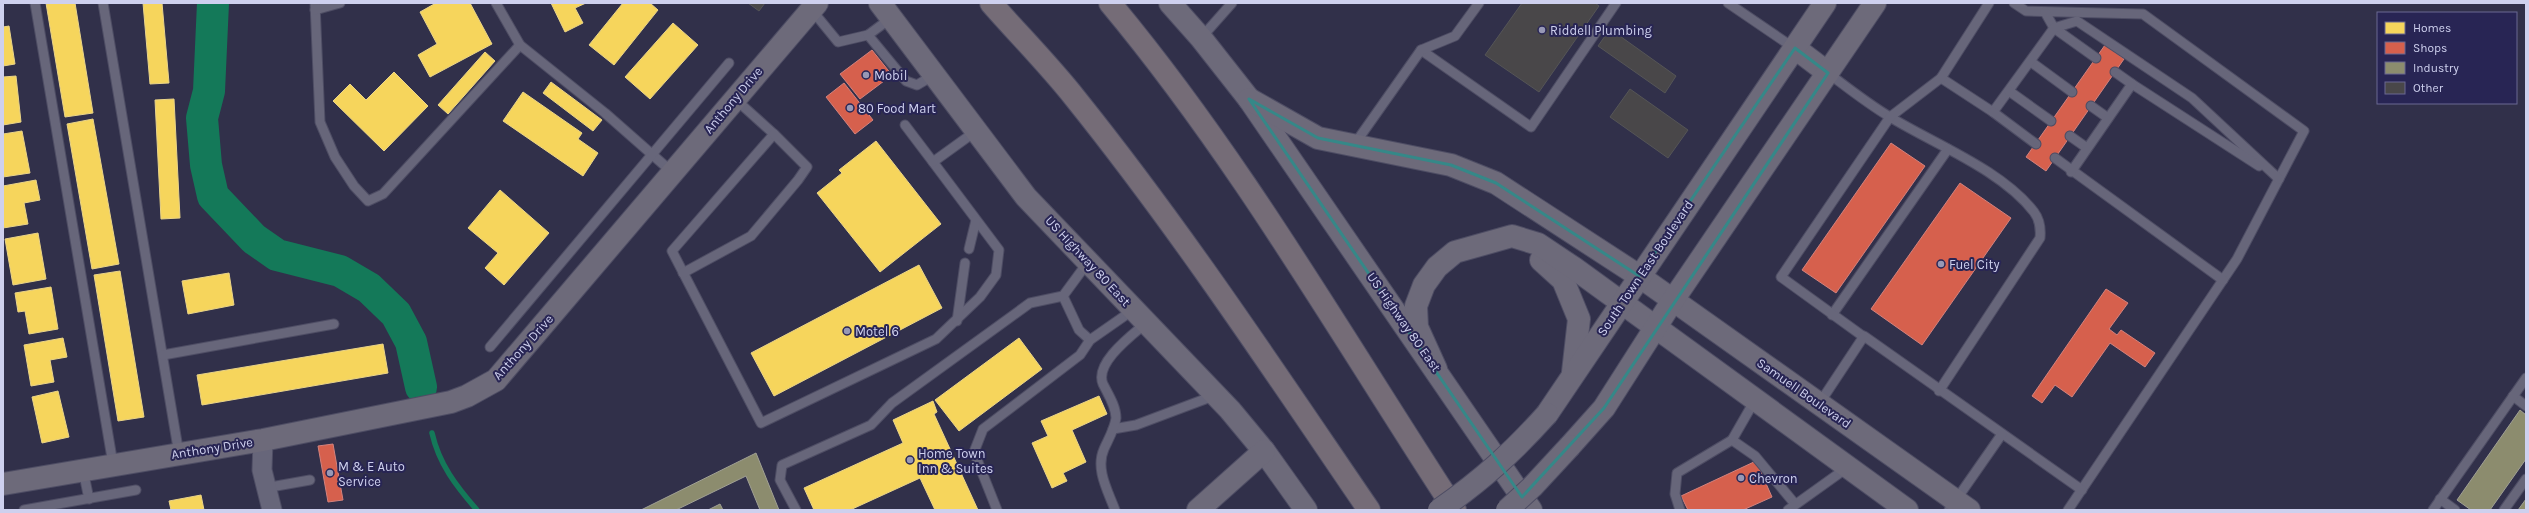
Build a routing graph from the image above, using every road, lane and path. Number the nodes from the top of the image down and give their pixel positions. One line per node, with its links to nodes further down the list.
1 (35, 3): 92 (lane)
2 (103, 3): 76 (lane)
3 (340, 3): 17 (lane)
4 (496, 3): 23 (lane)
5 (991, 3): 112 (highway)
6 (1110, 3): 114 (highway)
7 (1170, 3): 22 (main road, US Highway 80 East)
8 (1232, 3): 22 (lane)
9 (1479, 3): 25 (lane)
10 (1616, 3): 25 (lane)
11 (1728, 3): 24 (lane)
12 (1825, 3): 24 (main road, South Town East Boulevard)
13 (1876, 3): 30 (main road)
14 (1989, 3): 32 (lane)
15 (2014, 3): 19 (lane)
16 (814, 6): 21 (lane); 36 (main road, Anthony Drive)
17 (315, 7): 23 (lane)
18 (886, 10): 21 (lane); 31 (main road, US Highway 80 East)
19 (2045, 12): 20 (lane); 56 (lane)
20 (2054, 28): 26 (lane); 27 (lane); 56 (lane)
21 (868, 35): 31 (lane)
22 (1201, 38): 37 (main road, US Highway 80 East)
23 (520, 45): 51 (lane)
24 (1794, 48): 30 (main road); 63 (main road, South Town East Boulevard)
25 (1421, 50): 48 (lane)
26 (2096, 58)
27 (2031, 62): 34 (lane); 35 (lane)
28 (729, 63): 51 (lane)
29 (2116, 72): 33 (lane)
30 (1828, 73): 40 (lane); 66 (main road)
31 (936, 75): 44 (main road, US Highway 80 East)
32 (1941, 78): 39 (lane); 40 (lane)
33 (2132, 84): 41 (lane); 56 (lane)
34 (2009, 92): 39 (lane); 42 (lane)
35 (2072, 92)
36 (734, 98): 45 (lane); 54 (main road, Anthony Drive)
37 (1249, 99): 48 (main road, Samuell Boulevard); 77 (main road, US Highway 80 East)
38 (2092, 106): 41 (lane)
39 (1993, 112): 47 (lane)
40 (1890, 117): 50 (lane); 68 (lane)
41 (2108, 118): 49 (lane)
42 (2051, 121)
43 (905, 125): 53 (lane)
44 (977, 130): 53 (lane); 60 (main road, US Highway 80 East)
45 (774, 134): 62 (lane); 62 (lane)
46 (2070, 136): 49 (lane)
47 (2036, 144)
48 (1354, 145): 63 (main road, Samuell Boulevard)
49 (2088, 148): 55 (lane)
50 (1948, 149): 68 (lane); 80 (lane)
51 (651, 154): 54 (lane); 75 (lane)
52 (2055, 158): 55 (lane)
53 (933, 162): 57 (lane)
54 (672, 172): 88 (main road, Anthony Drive)
55 (2071, 172): 64 (lane)
56 (2279, 179): 64 (lane)
57 (976, 220): 59 (lane); 70 (lane)
58 (1491, 242): 67 (main road); 77 (main road); 78 (main road)
59 (969, 249)
60 (1089, 261): 65 (lane); 69 (main road, US Highway 80 East)
61 (966, 263): 70 (lane)
62 (683, 273): 70 (lane)
63 (1639, 276): 66 (main road, Samuell Boulevard); 67 (main road, South Town East Boulevard)
64 (2223, 280): 100 (lane)
65 (1063, 296): 74 (lane); 107 (lane)
66 (1673, 300): 72 (main road); 84 (main road, Samuell Boulevard)
67 (1621, 303): 72 (main road); 78 (main road, South Town East Boulevard)
68 (1832, 315): 73 (lane)
69 (1140, 316): 74 (lane); 81 (main road, US Highway 80 East); 86 (lane)
70 (957, 322)
71 (334, 324): 76 (lane)
72 (1655, 328): 83 (main road); 115 (main road, bridge)
73 (1864, 337): 80 (lane); 84 (lane)
74 (1090, 340): 108 (lane)
75 (490, 347)
76 (163, 356): 91 (lane)
77 (1436, 369): 116 (main road, US Highway 80 East)
78 (1572, 377): 113 (main road, South Town East Boulevard, bridge)
79 (2526, 378): 82 (lane)
80 (1939, 391): 87 (lane)
81 (1216, 395): 86 (lane); 90 (main road, US Highway 80 East)
82 (2513, 396): 85 (lane); 102 (lane)
83 (1754, 400): 89 (lane); 93 (main road)
84 (1819, 404): 104 (main road, Samuell Boulevard)
85 (2526, 406)
86 (1113, 429): 109 (lane)
87 (2002, 434): 100 (lane); 104 (lane)
88 (263, 440): 91 (main road, Anthony Drive); 98 (street)
89 (1732, 440): 103 (lane); 117 (lane)
90 (1264, 452): 110 (main road); 111 (main road, US Highway 80 East)
91 (179, 454): 92 (main road, Anthony Drive)
92 (113, 464): 94 (main road, Anthony Drive)
93 (1848, 467): 103 (lane); 119 (main road)
94 (83, 469): 97 (main road, Anthony Drive); 101 (lane)
95 (2526, 479): 123 (lane)
96 (310, 480): 98 (lane)
97 (3, 484)
98 (265, 488): 106 (street)
99 (136, 490): 101 (lane)
100 (2082, 490): 120 (lane)
101 (89, 498): 105 (lane)
102 (2440, 499): 121 (lane); 122 (lane)
103 (1796, 504): 118 (lane)
104 (1958, 507)
105 (24, 510)
106 (272, 510)
107 (796, 510)
108 (998, 510)
109 (1115, 510)
110 (1198, 510)
111 (1306, 510)
112 (1369, 510)
113 (1439, 510)
114 (1455, 510)
115 (1507, 510)
116 (1531, 510)
117 (1680, 510)
118 (1788, 510)
119 (1907, 510)
120 (2068, 510)
121 (2433, 510)
122 (2456, 510)
123 (2504, 510)

